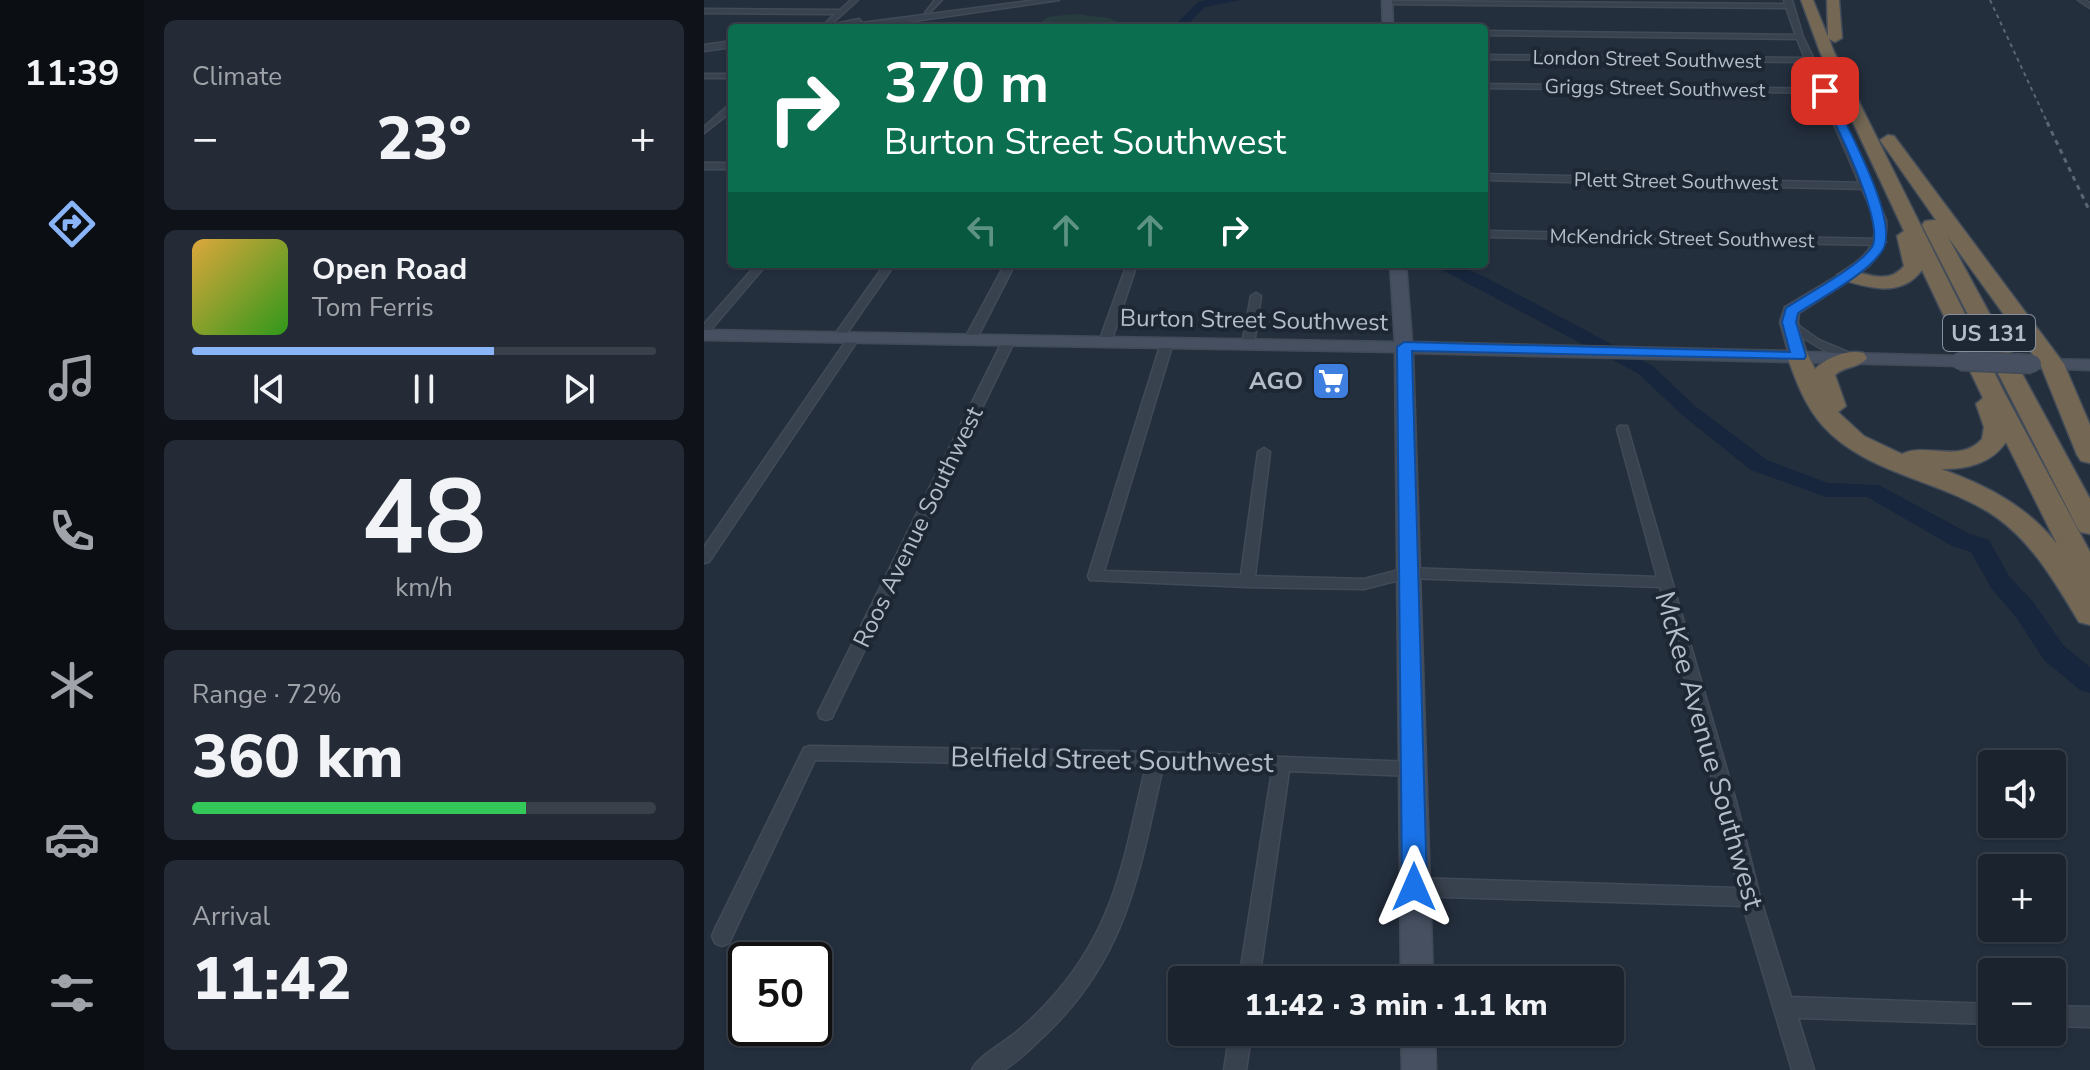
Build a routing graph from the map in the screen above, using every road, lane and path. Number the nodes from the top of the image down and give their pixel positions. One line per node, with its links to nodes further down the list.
1 (855, 0): 12 (street)
2 (939, 0): 13 (street)
3 (1017, 0): 13 (street)
4 (1055, 0): 16 (street)
5 (1821, 0): 20 (highway, US 131)
6 (1833, 0): 20 (highway)
7 (2081, 0): 10 (street)
8 (1387, 2): 9 (street); 17 (main road)
9 (1795, 2): 19 (street); 38 (highway, US 131)
10 (2090, 6)
11 (704, 11): 12 (street)
12 (841, 12): 14 (street)
13 (927, 12): 15 (street)
14 (827, 24)
15 (848, 24)
16 (877, 24)
17 (1388, 24)
18 (1488, 33): 19 (street)
19 (1799, 37): 24 (street)
20 (1835, 38): 33 (highway, US 131)
21 (728, 44): 22 (street)
22 (704, 47)
23 (1488, 57): 24 (street, London Street Southwest)
24 (1810, 60): 28 (street)
25 (704, 76): 26 (street)
26 (728, 76)
27 (1488, 86): 28 (street, Griggs Street Southwest)
28 (1825, 91): 37 (street)
29 (728, 110): 31 (street)
30 (704, 117): 31 (street)
31 (720, 117): 32 (street)
32 (704, 131)
33 (1888, 140): 59 (highway); 65 (highway, US 131)
34 (704, 166): 35 (street)
35 (728, 166)
36 (1488, 177): 37 (street, Plett Street Southwest)
37 (1867, 186): 40 (street)
38 (1898, 196): 46 (highway); 61 (highway, US 131)
39 (1488, 234): 40 (street, McKendrick Street Southwest)
40 (1881, 242): 46 (street)
41 (759, 268): 49 (street)
42 (888, 268): 50 (street)
43 (1008, 268): 51 (street)
44 (1131, 268): 53 (street)
45 (1398, 268): 56 (main road)
46 (1847, 275): 48 (main road)
47 (1256, 296): 55 (street)
48 (1789, 322): 57 (main road); 58 (street)
49 (704, 333): 50 (main road, Burton Street Southwest)
50 (846, 337): 51 (main road, Burton Street Southwest); 66 (street)
51 (970, 340): 52 (main road, Burton Street Southwest)
52 (1009, 340): 53 (main road, Burton Street Southwest); 72 (street, Roos Avenue Southwest)
53 (1105, 342): 54 (main road, Burton Street Southwest)
54 (1167, 343): 55 (main road, Burton Street Southwest); 69 (street)
55 (1248, 344): 56 (main road, Burton Street Southwest)
56 (1404, 347): 57 (main road, Burton Street Southwest); 67 (main road)
57 (1798, 356): 58 (main road, Burton Street Southwest); 71 (highway)
58 (1856, 358): 59 (main road, Burton Street Southwest, bridge); 61 (highway)
59 (2042, 364): 60 (main road, Burton Street Southwest); 64 (highway)
60 (2087, 365)
61 (1992, 392): 68 (highway, US 131)
62 (1623, 429): 70 (street, McKee Avenue Southwest)
63 (1264, 452): 69 (street)
64 (2090, 455)
65 (2090, 525)
66 (704, 558)
67 (1407, 573): 69 (street); 70 (street); 75 (main road)
68 (2090, 579)
69 (1247, 582)
70 (1663, 582): 77 (street, McKee Avenue Southwest)
71 (2090, 614)
72 (826, 713)
73 (1156, 759): 74 (street, Belfield Street Southwest); 78 (street, Belfield Street Southwest); 87 (street)
74 (1282, 763): 75 (street, Belfield Street Southwest); 79 (street)
75 (1413, 769): 76 (main road)
76 (1414, 887): 77 (street); 80 (main road)
77 (1750, 897): 81 (street, McKee Avenue Southwest)
78 (722, 936)
79 (1251, 966)
80 (1417, 966)
81 (1785, 1007): 82 (street); 90 (street, McKee Avenue Southwest)
82 (1978, 1014)
83 (2066, 1016): 84 (street)
84 (2090, 1017)
85 (1239, 1046): 88 (street)
86 (1418, 1046): 89 (main road)
87 (983, 1070)
88 (1235, 1070)
89 (1419, 1070)
90 (1803, 1070)

